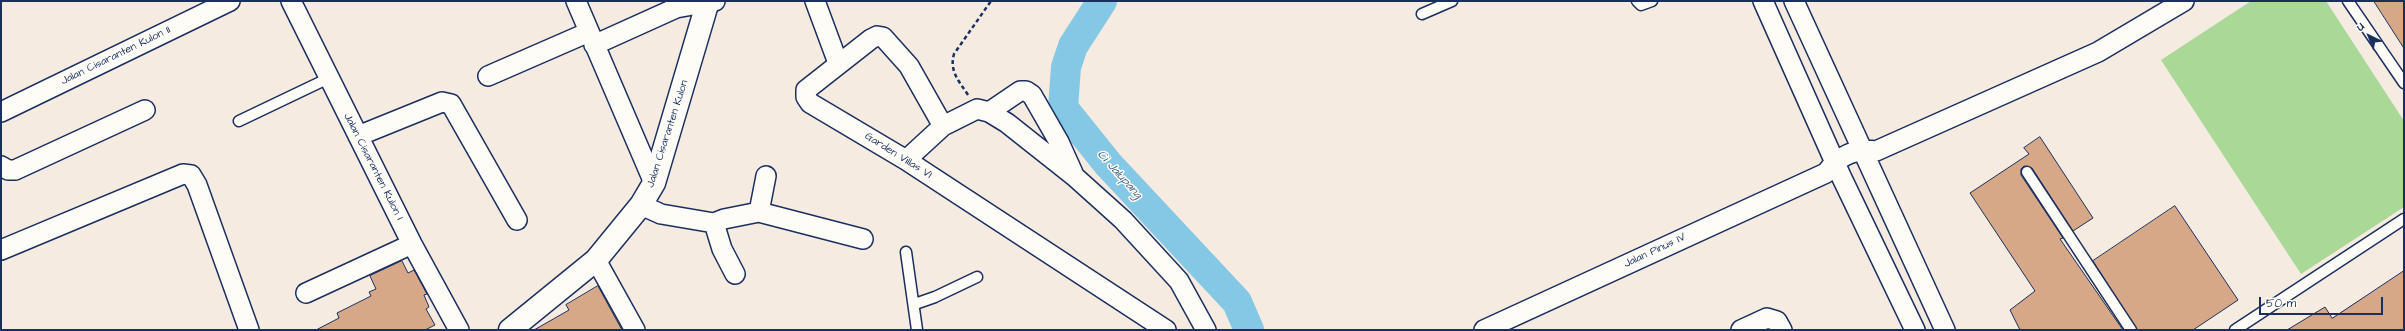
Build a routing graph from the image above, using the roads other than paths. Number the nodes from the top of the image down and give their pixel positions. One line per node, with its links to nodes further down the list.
1 (230, 1): 21 (street, Jalan Cisaranten Kulon II)
2 (291, 1): 17 (street, Jalan Cisaranten Kulon I)
3 (576, 1): 14 (street)
4 (710, 1): 14 (street); 32 (main road, Jalan Cisaranten Kulon)
5 (815, 1): 15 (street)
6 (1452, 1): 13 (lane)
7 (1638, 1): 8 (lane)
8 (1652, 1)
9 (1762, 1): 28 (street)
10 (1794, 1): 25 (street)
11 (2184, 1): 25 (street, Jalan Pinus IV)
12 (2348, 1): 18 (lane)
13 (1422, 14)
14 (592, 39): 16 (street); 32 (street)
15 (838, 63): 23 (street, Garden Villas VI); 26 (street, Garden Villas VI)
16 (488, 76)
17 (329, 78): 22 (lane); 24 (street, Jalan Cisaranten Kulon I)
18 (2404, 83)
19 (145, 110): 27 (street)
20 (983, 111): 23 (street); 31 (street); 31 (street)
21 (1, 112)
22 (239, 121)
23 (943, 126): 26 (street)
24 (358, 136): 36 (street); 39 (street, Jalan Cisaranten Kulon I)
25 (1868, 155): 28 (street, Jalan Pinus IV); 58 (street)
26 (906, 160): 52 (street, Garden Villas VI)
27 (1, 166)
28 (1834, 170): 54 (street, Jalan Pinus IV); 57 (street)
29 (2027, 172): 59 (lane)
30 (766, 176): 34 (street)
31 (1074, 176): 53 (street)
32 (654, 183): 33 (main road, Jalan Cisaranten Kulon)
33 (642, 205): 37 (street); 42 (main road, Jalan Cisaranten Kulon)
34 (759, 212): 37 (street); 38 (street)
35 (2404, 219): 60 (lane)
36 (517, 220)
37 (714, 223): 43 (street)
38 (863, 239)
39 (412, 244): 45 (street); 48 (street, Jalan Cisaranten Kulon I)
40 (1, 250): 47 (street)
41 (906, 252): 46 (lane)
42 (596, 260): 49 (main road, Jalan Cisaranten Kulon); 50 (street)
43 (735, 274)
44 (977, 278): 46 (lane)
45 (306, 293)
46 (915, 304): 51 (lane)
47 (250, 330)
48 (459, 330)
49 (510, 330)
50 (635, 330)
51 (917, 330)
52 (1166, 330)
53 (1206, 330)
54 (1484, 330)
55 (1741, 330): 56 (street)
56 (1782, 330)
57 (1915, 330)
58 (1945, 330)
59 (2131, 330)
60 (2235, 330)

